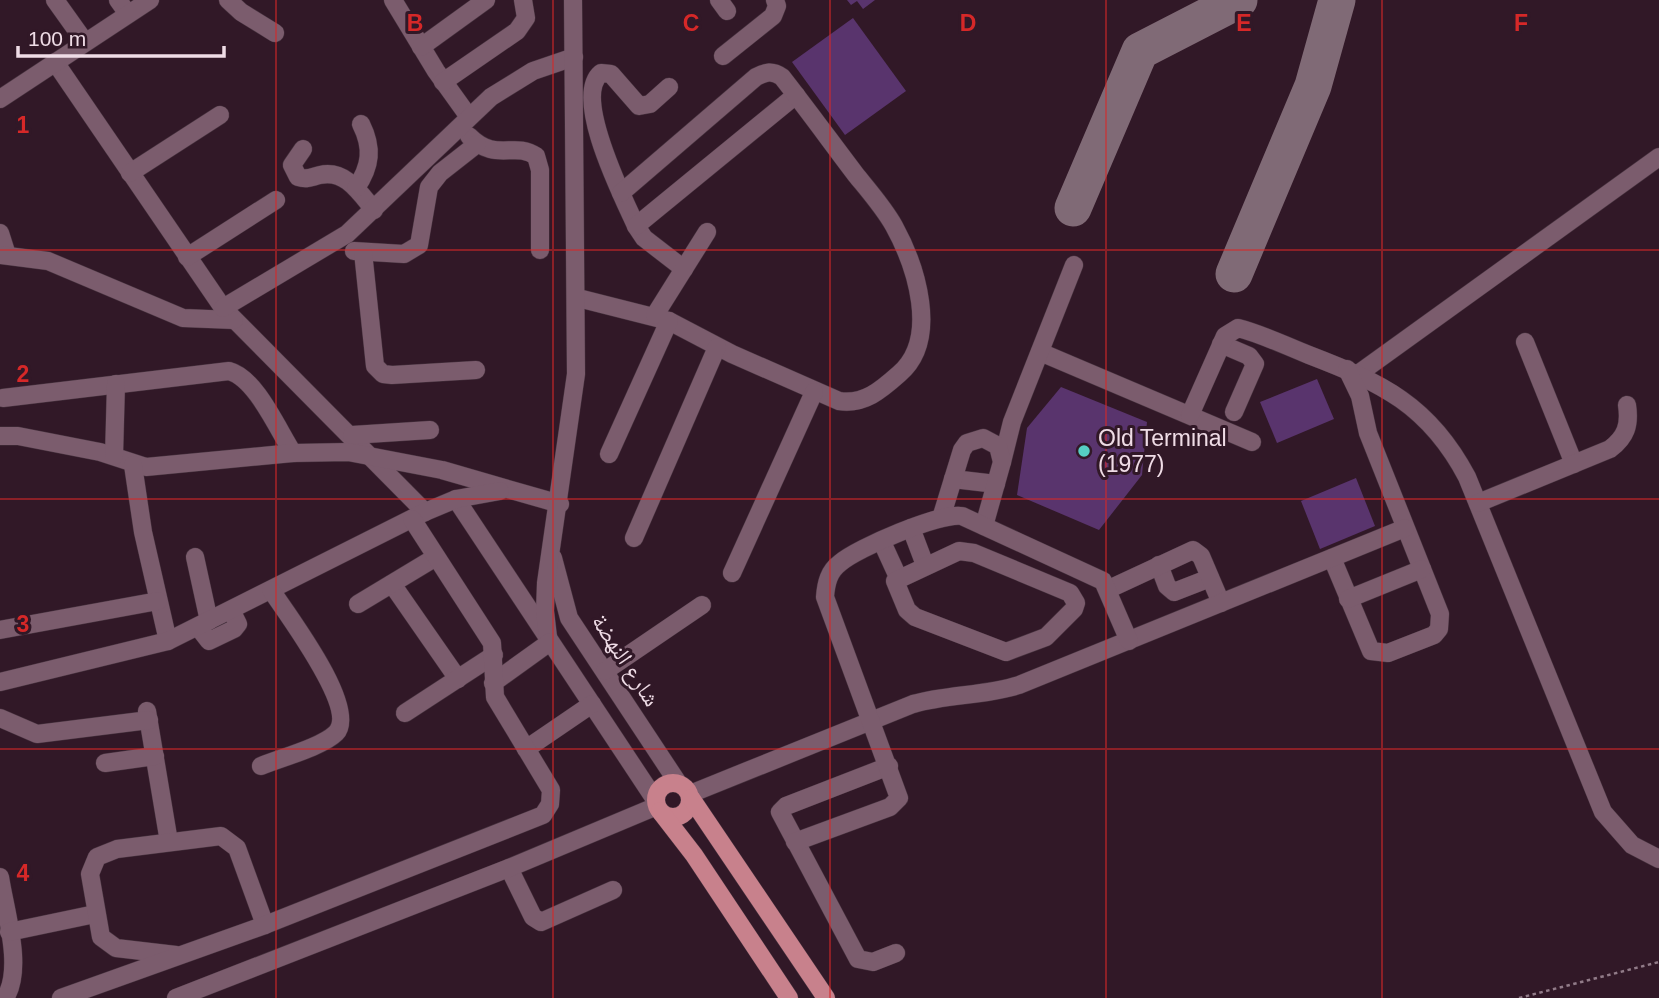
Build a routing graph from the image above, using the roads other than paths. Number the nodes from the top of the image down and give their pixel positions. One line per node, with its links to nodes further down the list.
1 (55, 0): 11 (lane)
2 (150, 0): 9 (lane)
3 (228, 0): 10 (lane)
4 (393, 0): 12 (lane)
5 (486, 0): 12 (lane)
6 (523, 0): 16 (lane)
7 (573, 0): 13 (lane)
8 (775, 0): 14 (lane)
9 (123, 7): 11 (lane)
10 (275, 33)
11 (85, 42): 15 (lane)
12 (421, 47): 16 (lane)
13 (574, 57): 21 (lane); 41 (lane)
14 (723, 57)
15 (55, 62): 18 (lane); 26 (lane)
16 (443, 82): 21 (lane)
17 (669, 87): 28 (lane)
18 (1, 95)
19 (796, 95): 28 (lane); 31 (lane); 51 (lane)
20 (220, 115): 26 (lane)
21 (464, 122): 23 (lane); 30 (lane)
22 (361, 124): 27 (lane)
23 (477, 144): 35 (lane); 36 (lane)
24 (303, 149): 27 (lane)
25 (1659, 157): 49 (lane)
26 (130, 173): 38 (lane)
27 (356, 188): 30 (lane)
28 (621, 193): 31 (lane)
29 (276, 200): 38 (lane)
30 (374, 210): 34 (lane)
31 (636, 226): 40 (lane)
32 (707, 232): 40 (lane)
33 (0, 233): 37 (lane)
34 (332, 245): 36 (lane); 42 (lane)
35 (540, 250)
36 (363, 252): 48 (lane)
37 (4, 255): 42 (lane)
38 (187, 257): 42 (lane)
39 (1074, 265): 47 (lane)
40 (684, 269): 43 (lane)
41 (578, 298): 43 (lane); 71 (lane)
42 (229, 314): 57 (lane)
43 (662, 318): 46 (lane); 61 (lane)
44 (1525, 342): 65 (lane)
45 (1221, 344): 49 (lane); 54 (lane); 55 (lane)
46 (717, 347): 51 (lane); 78 (lane)
47 (1040, 352): 55 (lane); 64 (lane)
48 (476, 370)
49 (1353, 372): 72 (lane); 77 (lane)
50 (116, 384): 52 (lane); 60 (lane); 62 (lane)
51 (814, 392): 87 (lane)
52 (3, 398)
53 (1627, 405): 65 (lane)
54 (1234, 412)
55 (1190, 415): 59 (lane)
56 (430, 430): 57 (lane)
57 (352, 435): 63 (lane)
58 (0, 436): 62 (lane)
59 (1252, 442)
60 (293, 453): 63 (lane); 66 (lane)
61 (609, 454)
62 (114, 456): 66 (lane)
63 (374, 457): 69 (lane); 74 (lane)
64 (1002, 462): 67 (lane); 68 (lane)
65 (1574, 464): 72 (lane)
66 (133, 465): 94 (lane)
67 (953, 479): 68 (lane); 73 (lane)
68 (996, 484): 75 (lane)
69 (508, 490): 70 (lane); 71 (lane)
70 (456, 499): 74 (lane); 101 (lane)
71 (559, 503): 80 (lane)
72 (1478, 503): 124 (lane)
73 (942, 515): 75 (lane); 76 (lane)
74 (418, 516): 82 (lane); 92 (lane)
75 (984, 526): 91 (lane)
76 (912, 528): 79 (lane); 84 (lane)
77 (1405, 528): 83 (lane); 86 (lane)
78 (634, 537)
79 (882, 542): 88 (lane); 114 (lane)
80 (552, 555): 98 (lane, شارع النهضة); 101 (lane)
81 (195, 556): 99 (lane)
82 (436, 556): 90 (lane); 105 (lane)
83 (1332, 558): 93 (lane); 95 (lane)
84 (925, 565): 88 (lane); 104 (lane)
85 (1159, 565): 89 (lane); 89 (lane); 91 (lane)
86 (1422, 569): 93 (lane); 93 (lane)
87 (732, 573)
88 (898, 577): 104 (lane)
89 (1210, 578): 95 (lane)
90 (392, 584): 96 (lane); 108 (lane)
91 (1109, 589): 103 (lane)
92 (271, 590): 99 (lane); 118 (lane)
93 (1349, 599)
94 (158, 601): 100 (lane); 102 (lane)
95 (1221, 603): 103 (lane)
96 (358, 604)
97 (702, 605): 107 (lane)
98 (569, 618): 101 (lane); 107 (lane, شارع النهضة)
99 (204, 624): 102 (lane)
100 (0, 630)
101 (548, 635): 110 (lane); 111 (lane)
102 (168, 640): 109 (lane)
103 (1129, 640): 106 (lane)
104 (1035, 643): 106 (lane)
105 (494, 655): 108 (lane); 110 (lane)
106 (1047, 673): 114 (lane)
107 (609, 676): 111 (lane); 120 (lane, شارع النهضة)
108 (458, 679): 112 (lane)
109 (0, 682)
110 (492, 683): 115 (lane)
111 (590, 701): 115 (lane); 121 (lane)
112 (405, 713)
113 (0, 718): 116 (lane)
114 (871, 720): 119 (lane); 120 (lane)
115 (526, 750): 129 (lane)
116 (155, 757): 117 (lane); 122 (lane)
117 (106, 763)
118 (261, 766)
119 (889, 766): 123 (lane); 123 (lane)
120 (686, 792): 121 (main road); 121 (main road); 137 (main road, شارع النهضة)
121 (658, 806): 125 (lane); 136 (main road)
122 (169, 842): 128 (lane); 129 (lane)
123 (795, 842): 131 (lane)
124 (1659, 859)
125 (509, 868): 127 (lane); 135 (lane)
126 (0, 877): 130 (lane)
127 (613, 890)
128 (95, 914): 130 (lane); 132 (lane)
129 (265, 925): 132 (lane)
130 (9, 932): 133 (lane)
131 (896, 953)
132 (181, 956): 134 (lane)
133 (5, 998)
134 (61, 998)
135 (176, 998)
136 (789, 998)
137 (826, 998)

